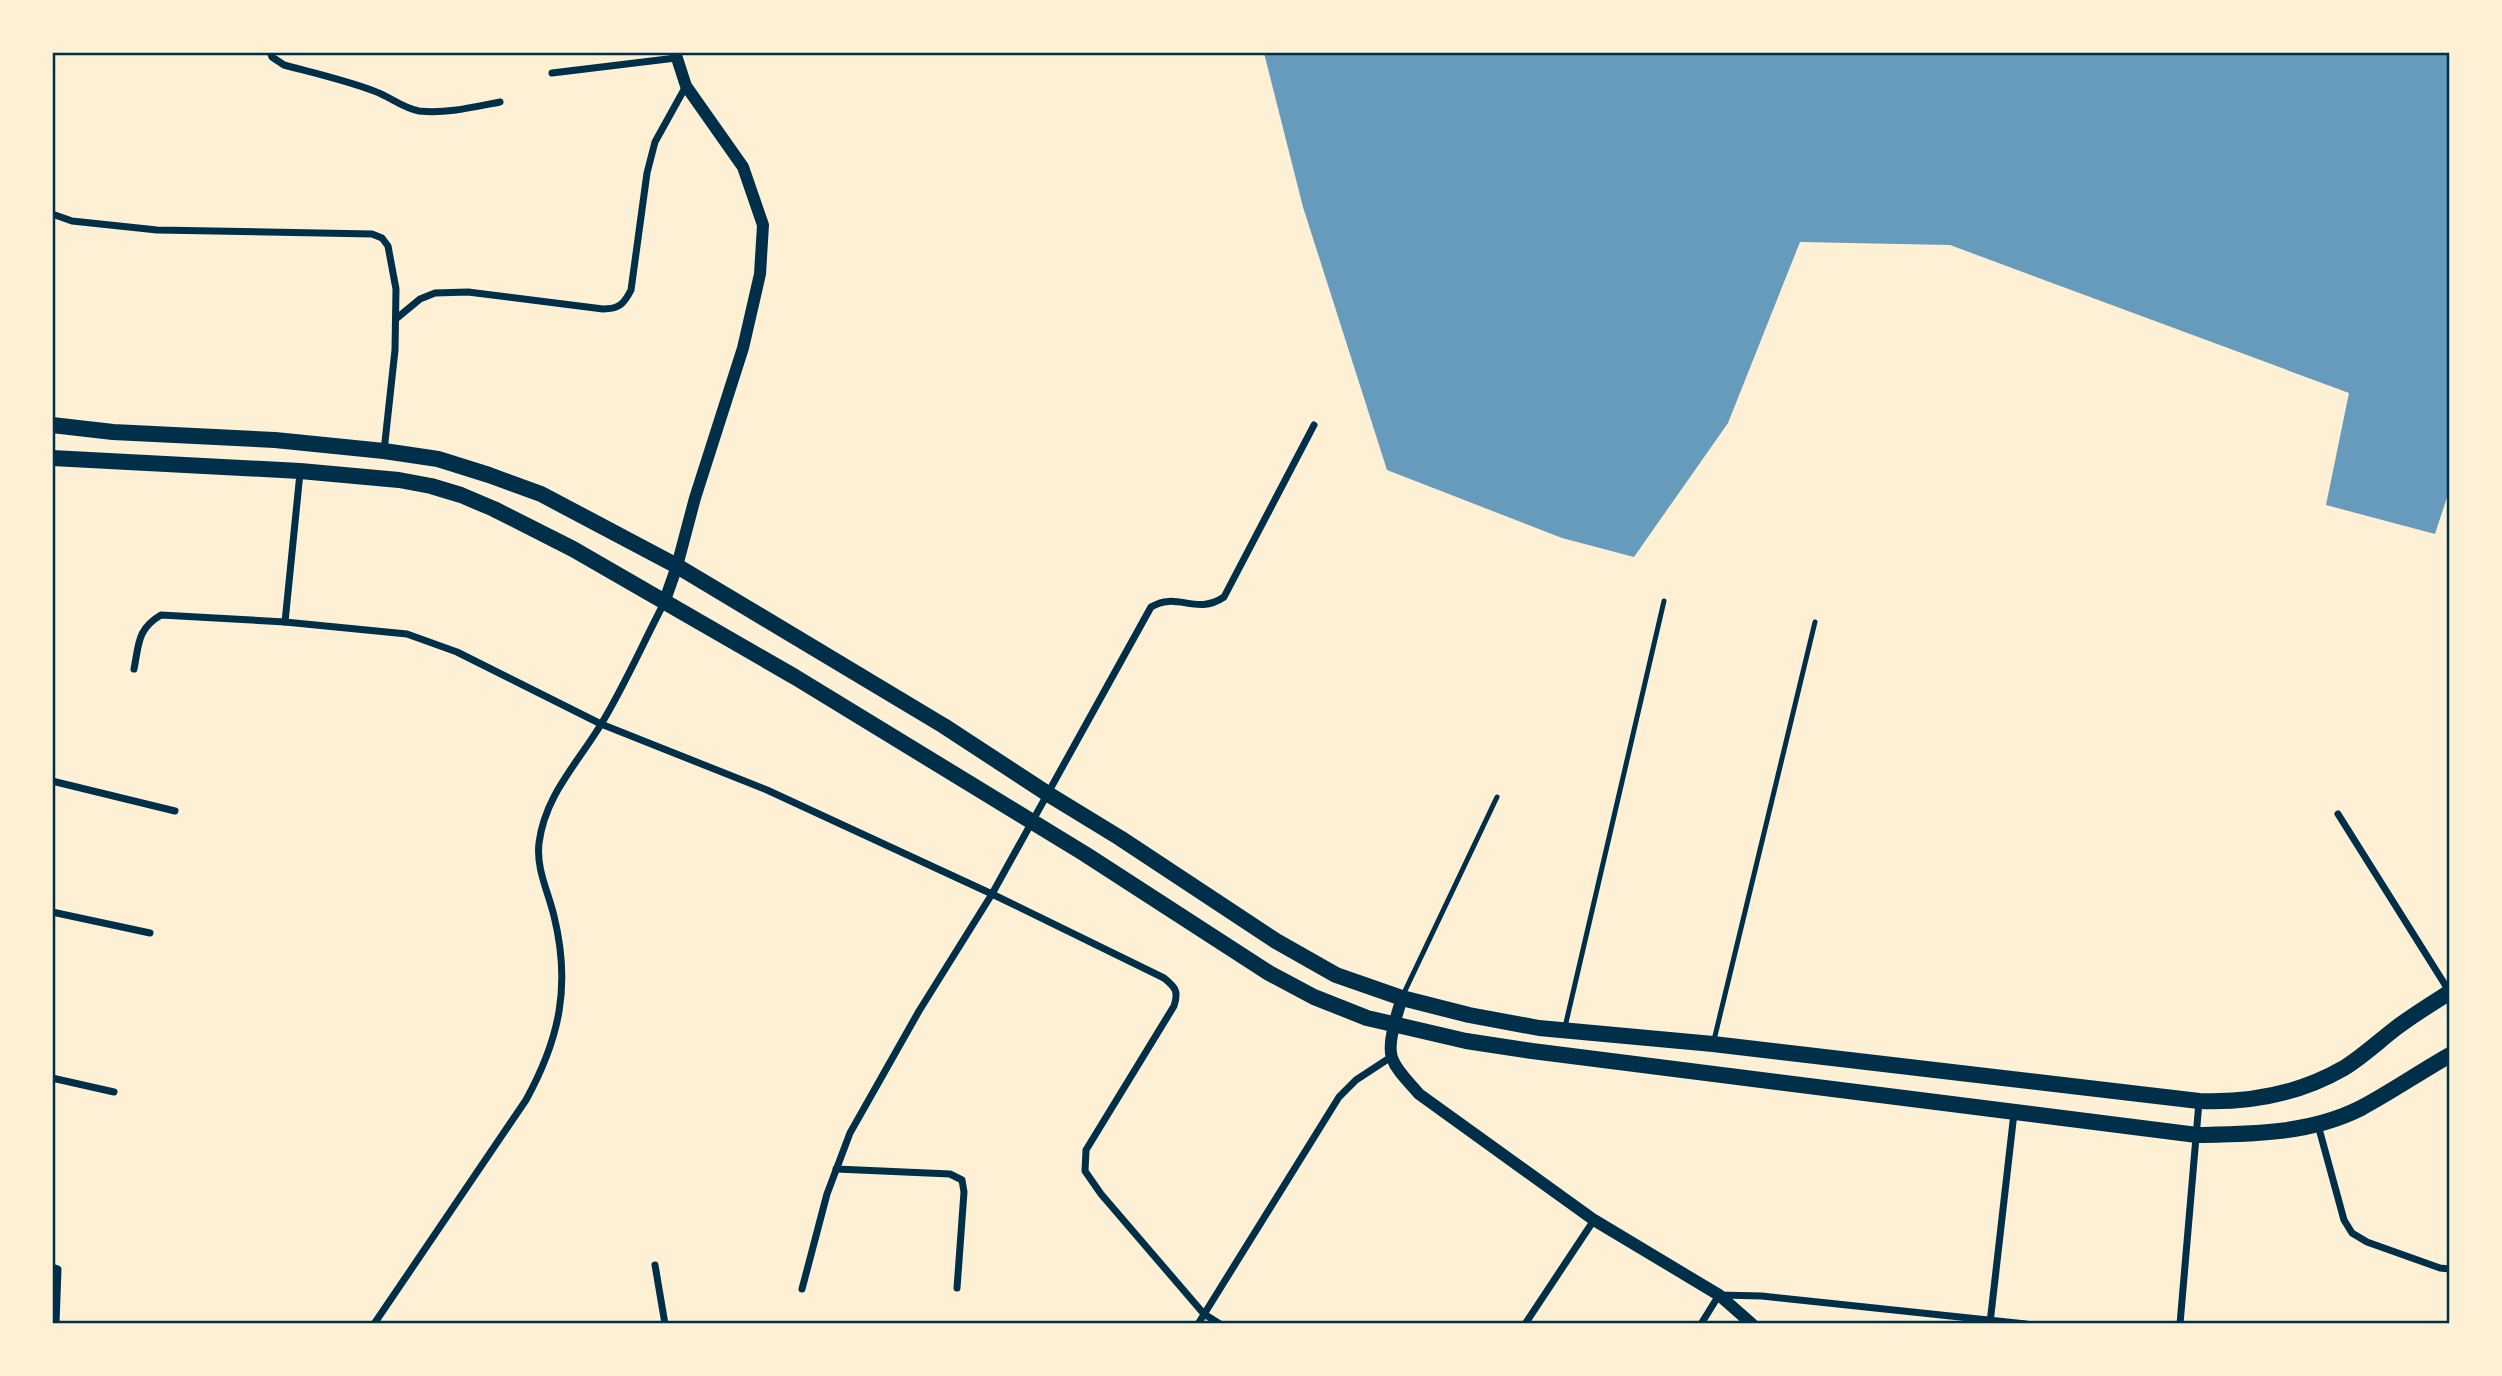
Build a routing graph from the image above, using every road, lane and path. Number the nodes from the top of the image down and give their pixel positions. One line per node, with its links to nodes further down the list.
1 (270, 52): 5 (street)
2 (676, 55): 3 (street); 4 (street)
3 (552, 73)
4 (686, 86): 7 (street); 13 (street)
5 (500, 102)
6 (52, 214): 7 (street)
7 (397, 318): 10 (street)
8 (52, 425): 10 (highway)
9 (1314, 425): 21 (street)
10 (384, 451): 13 (highway)
11 (52, 458): 12 (highway)
12 (300, 471): 15 (highway); 16 (street)
13 (677, 566): 15 (street); 21 (highway)
14 (1664, 601): 32 (lane)
15 (664, 603): 19 (street); 25 (highway)
16 (285, 622): 18 (street); 19 (street)
17 (1815, 622): 33 (lane)
18 (134, 669)
19 (601, 724): 26 (street); 53 (street)
20 (52, 781): 23 (street)
21 (1048, 794): 25 (street); 30 (highway)
22 (1497, 797): 30 (lane)
23 (175, 811)
24 (2338, 814): 29 (street)
25 (1032, 824): 26 (street); 31 (highway)
26 (992, 894): 42 (street); 50 (street)
27 (52, 912): 28 (street)
28 (150, 933)
29 (2449, 992): 38 (highway)
30 (1402, 998): 31 (street); 32 (highway)
31 (1394, 1025): 35 (street); 39 (highway)
32 (1565, 1030): 33 (highway)
33 (1713, 1044): 38 (highway)
34 (2449, 1055): 40 (highway)
35 (1391, 1057): 43 (street); 50 (street)
36 (52, 1078): 37 (street)
37 (114, 1092)
38 (2199, 1101): 41 (street)
39 (2014, 1113): 41 (highway); 51 (street)
40 (2317, 1124): 41 (highway); 46 (street)
41 (2197, 1135): 61 (street)
42 (836, 1169): 47 (street); 48 (street)
43 (1594, 1220): 49 (street); 57 (street)
44 (655, 1265): 54 (street)
45 (52, 1267): 52 (street)
46 (2449, 1269)
47 (957, 1288)
48 (802, 1289)
49 (1719, 1295): 51 (street); 58 (street); 59 (street)
50 (1204, 1314): 55 (street); 56 (street)
51 (1990, 1322): 60 (street)
52 (57, 1324)
53 (374, 1324)
54 (665, 1324)
55 (1198, 1324)
56 (1220, 1324)
57 (1525, 1324)
58 (1701, 1324)
59 (1752, 1324)
60 (2026, 1324)
61 (2180, 1324)

